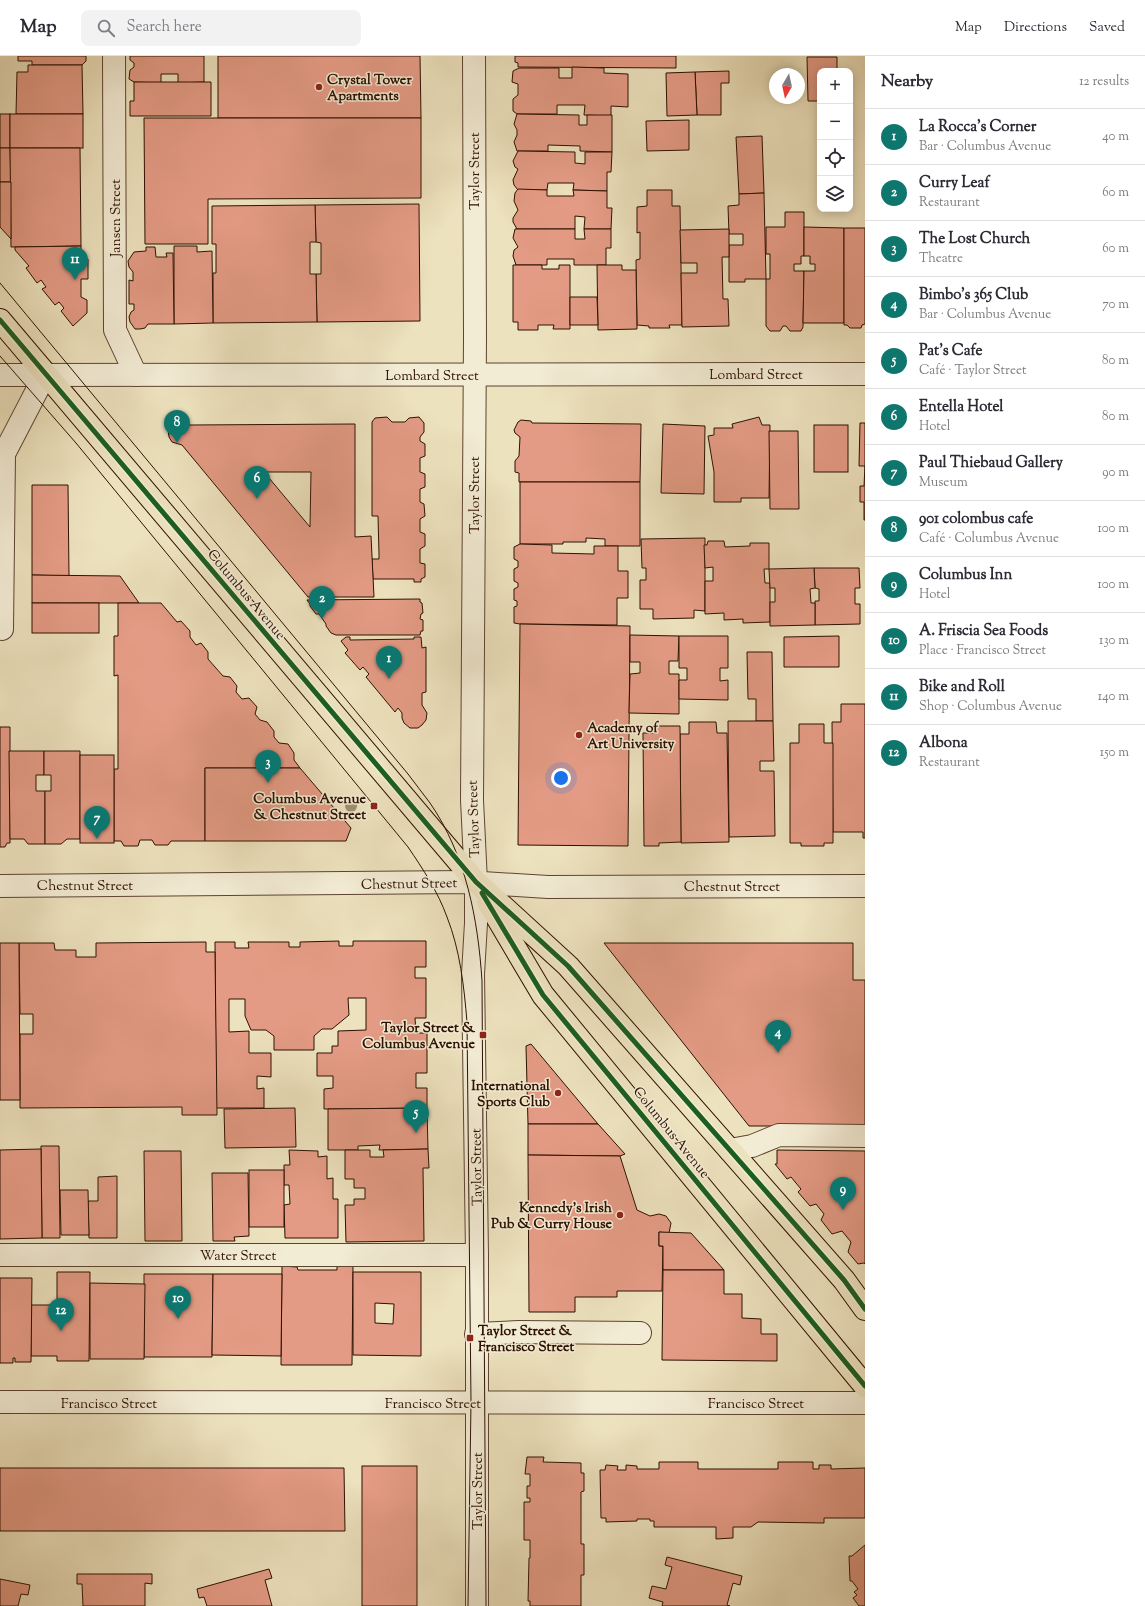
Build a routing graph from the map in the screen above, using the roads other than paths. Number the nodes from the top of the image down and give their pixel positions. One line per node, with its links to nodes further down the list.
1 (114, 56): 7 (street, Jansen Street)
2 (474, 56): 8 (street, Taylor Street)
3 (0, 320): 6 (main road, Columbus Avenue)
4 (865, 374): 8 (street, Lombard Street)
5 (0, 375): 6 (street, Lombard Street)
6 (45, 375): 7 (street, Lombard Street); 9 (street); 10 (main road, Columbus Avenue)
7 (136, 375): 8 (street, Lombard Street)
8 (475, 375): 10 (street, Taylor Street)
9 (2, 629)
10 (476, 882): 11 (street, Chestnut Street); 12 (street, Chestnut Street); 14 (main road, Columbus Avenue); 15 (street, Taylor Street); 20 (main road, Columbus Avenue)
11 (0, 886)
12 (865, 886)
13 (865, 1136): 14 (street)
14 (730, 1150): 17 (main road, Columbus Avenue)
15 (476, 1254): 16 (street, Water Street); 19 (street, Taylor Street)
16 (0, 1255)
17 (865, 1309)
18 (640, 1333): 19 (street)
19 (476, 1334): 22 (street, Taylor Street)
20 (865, 1386)
21 (0, 1402): 22 (street, Francisco Street)
22 (477, 1403): 23 (street, Francisco Street); 24 (street, Taylor Street)
23 (865, 1403)
24 (478, 1606)

